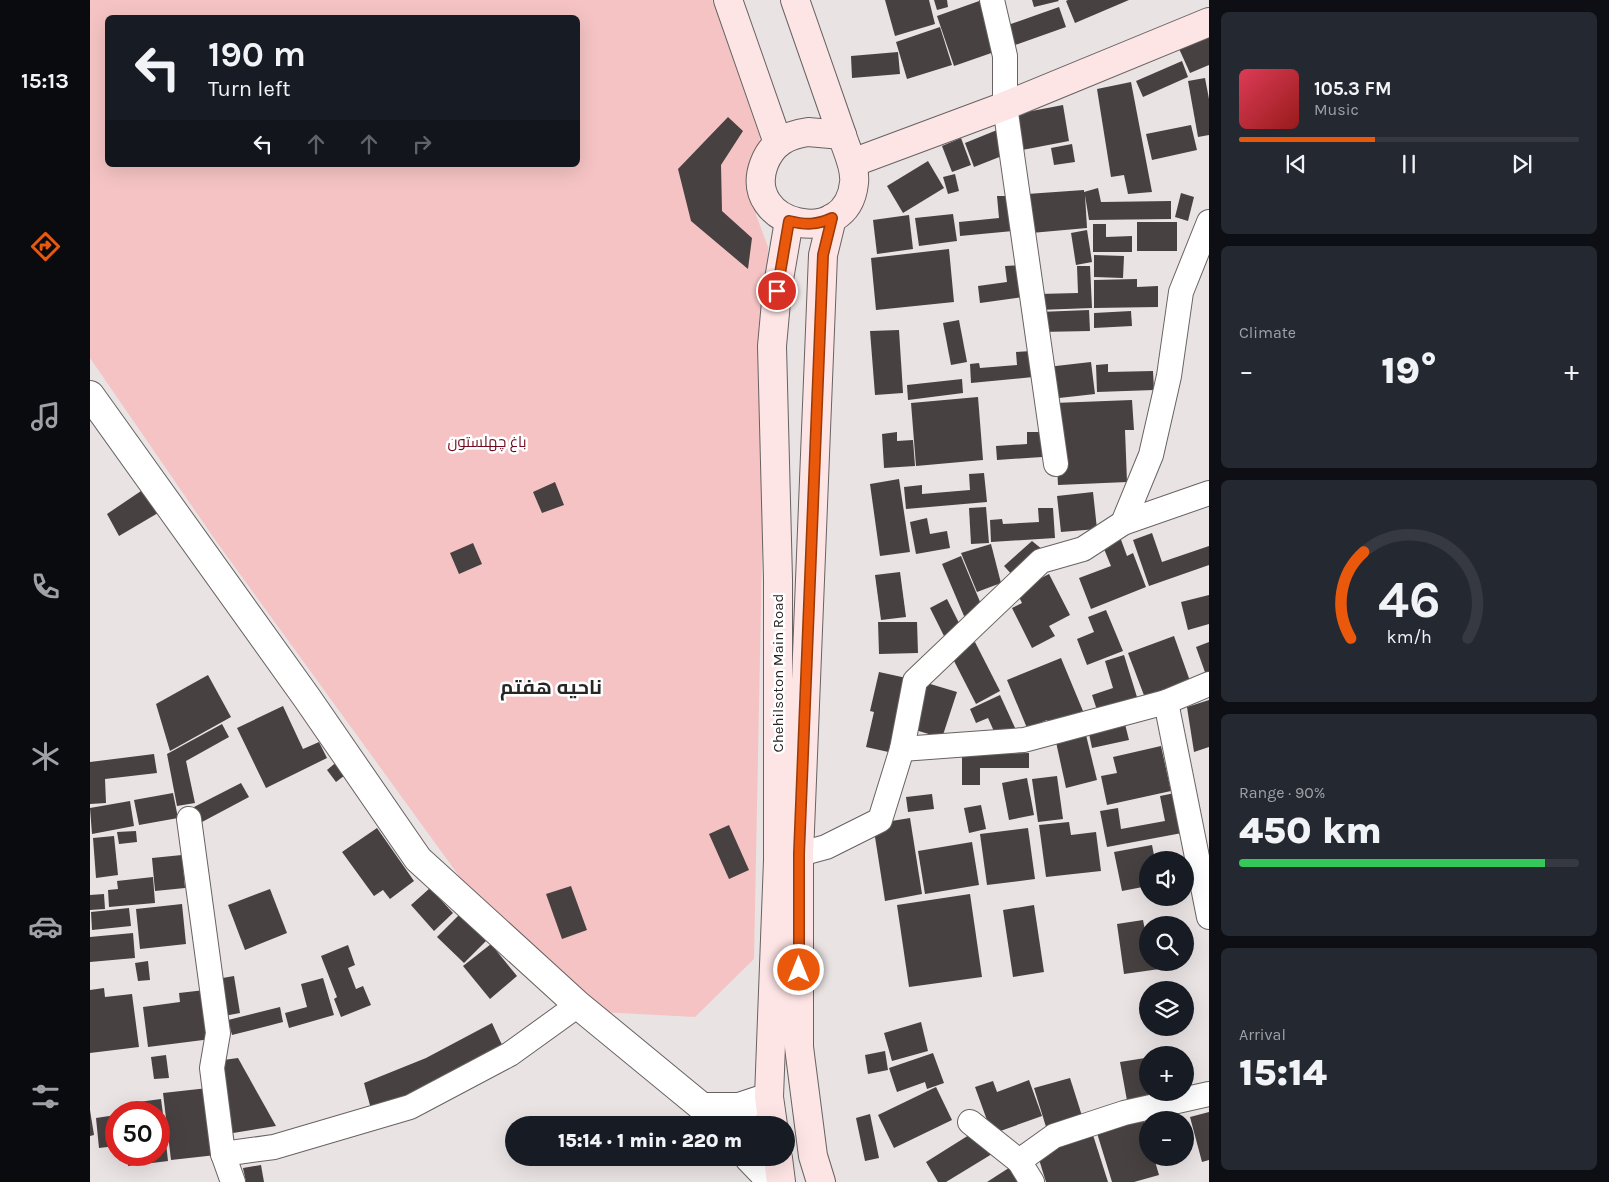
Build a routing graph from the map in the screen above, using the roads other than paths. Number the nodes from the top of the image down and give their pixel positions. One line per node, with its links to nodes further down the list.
1 (728, 0): 7 (main road)
2 (795, 0): 6 (main road)
3 (992, 0): 5 (street)
4 (1209, 22): 5 (main road)
5 (1005, 106): 8 (main road); 13 (street)
6 (842, 135): 7 (main road); 8 (main road)
7 (778, 143): 10 (main road)
8 (852, 163): 9 (main road)
9 (832, 218): 10 (main road); 20 (main road, Chehilsoton Main Road)
10 (789, 221): 20 (main road, Chehilsoton Main Road)
11 (1209, 222): 15 (street)
12 (93, 406): 22 (street)
13 (1056, 464)
14 (1209, 492): 15 (street)
15 (1123, 523): 18 (street)
16 (1209, 684): 17 (street)
17 (1166, 702): 18 (street); 21 (street)
18 (902, 749): 20 (street)
19 (189, 820): 28 (street)
20 (789, 858): 24 (main road, Chehilsoton Main Road); 35 (main road, Chehilsoton Main Road)
21 (1209, 917)
22 (578, 1005): 25 (street); 28 (street)
23 (1209, 1094): 29 (street)
24 (769, 1096): 25 (street); 26 (main road, Chehilsoton Main Road)
25 (710, 1116)
26 (772, 1116)
27 (970, 1122): 29 (street)
28 (222, 1154): 32 (street)
29 (1019, 1161): 36 (street)
30 (757, 1166): 33 (street)
31 (779, 1166): 34 (main road)
32 (234, 1182)
33 (772, 1182)
34 (781, 1182)
35 (821, 1182)
36 (1032, 1182)

